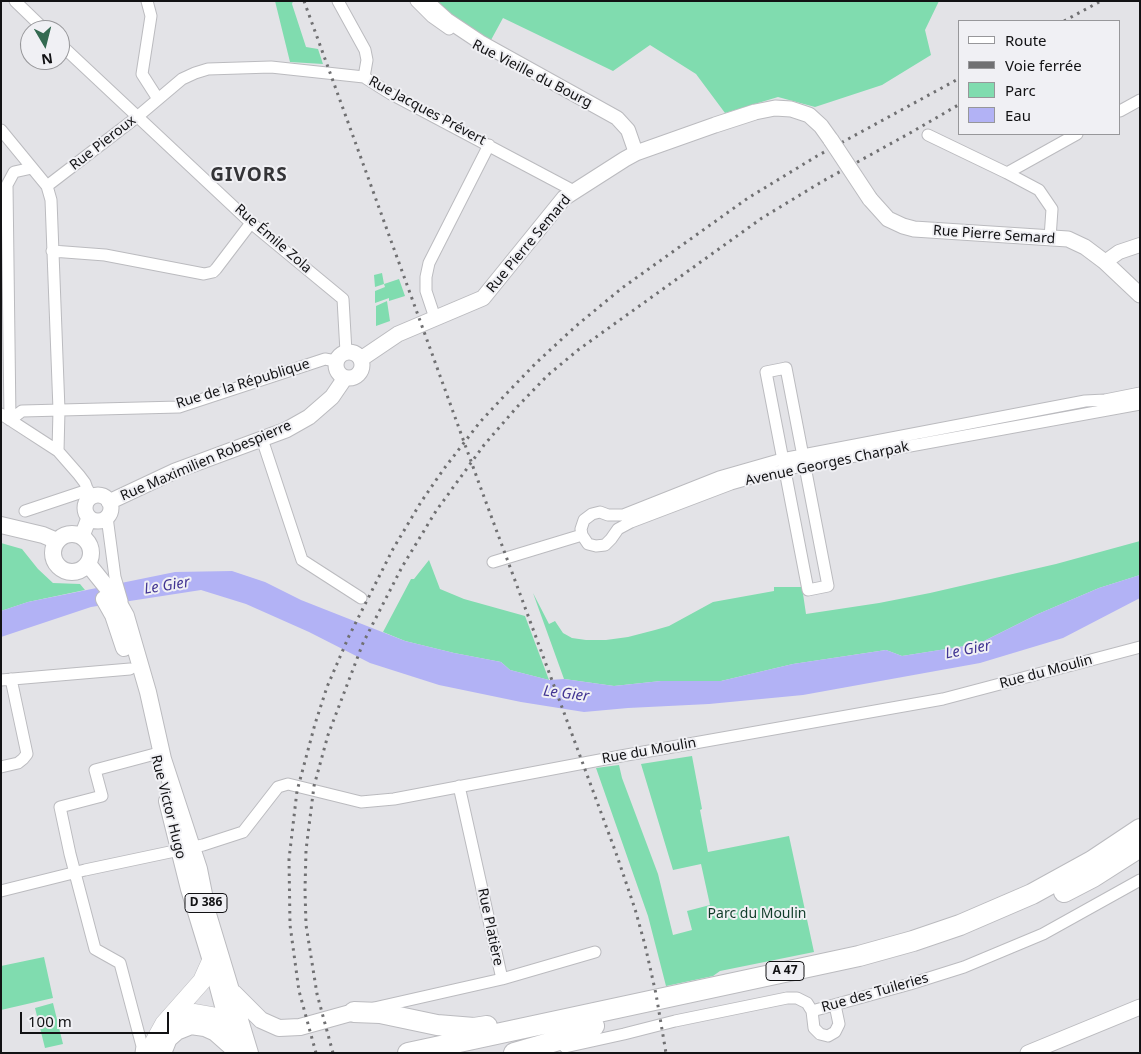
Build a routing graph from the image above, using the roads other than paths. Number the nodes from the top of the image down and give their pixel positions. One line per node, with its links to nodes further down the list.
1 (15, 1): 6 (street)
2 (147, 1): 10 (street)
3 (338, 1): 9 (street)
4 (416, 1): 8 (street, Rue Vieille du Bourg)
5 (426, 1): 8 (street)
6 (35, 20)
7 (70, 53): 13 (street, Rue Émile Zola)
8 (514, 62): 18 (street, Rue Vieille du Bourg)
9 (364, 77): 10 (street, Rue Jacques Prévert); 17 (street, Rue Jacques Prévert)
10 (158, 100): 13 (street, Rue Pieroux)
11 (1140, 100): 12 (street)
12 (1121, 110)
13 (137, 117): 21 (street, Rue Pieroux); 23 (street, Rue Émile Zola)
14 (1, 130): 19 (street)
15 (928, 135): 20 (street)
16 (1076, 135): 20 (street)
17 (489, 145): 22 (street, Rue Jacques Prévert); 30 (street)
18 (636, 153): 22 (main road, Rue Pierre Semard); 24 (main road, Rue Pierre Semard, bridge)
19 (32, 168): 21 (street); 28 (street)
20 (1006, 172): 24 (street)
21 (47, 186): 26 (street)
22 (574, 191): 30 (main road, Rue Pierre Semard)
23 (252, 223): 26 (street); 31 (street, Rue Émile Zola)
24 (1050, 238): 27 (main road, Rue Pierre Semard)
25 (1140, 245): 27 (street)
26 (52, 251): 36 (street)
27 (1106, 262): 29 (main road, Rue Pierre Semard)
28 (5, 276): 37 (street)
29 (1140, 296)
30 (435, 318): 32 (main road, Rue Pierre Semard)
31 (341, 357): 32 (main road); 33 (main road); 36 (street, Rue de la République)
32 (361, 359): 33 (main road)
33 (345, 378): 38 (main road, Rue Maximilien Robespierre)
34 (1140, 393): 40 (street, Avenue Georges Charpak)
35 (1140, 404): 40 (street, Avenue Georges Charpak)
36 (60, 410): 37 (street, Rue de la République); 39 (street)
37 (6, 417): 39 (street)
38 (262, 440): 43 (main road, Rue Maximilien Robespierre); 55 (street)
39 (58, 451): 42 (street)
40 (804, 460): 41 (street, Avenue Georges Charpak); 41 (street); 41 (street)
41 (783, 464): 49 (street, Avenue Georges Charpak); 49 (street, Avenue Georges Charpak)
42 (89, 493): 43 (main road); 44 (street); 46 (main road)
43 (109, 502): 45 (main road)
44 (25, 511)
45 (107, 517): 46 (main road); 54 (street, Rue Victor Hugo)
46 (89, 518): 50 (main road)
47 (1, 525): 51 (main road)
48 (1, 531): 51 (main road)
49 (582, 535): 52 (street)
50 (82, 536): 51 (main road); 53 (main road)
51 (55, 546): 53 (main road)
52 (492, 562)
53 (84, 567): 54 (main road, Rue Victor Hugo / D 386)
54 (103, 580): 57 (main road, Rue Victor Hugo / D 386); 57 (main road, Rue Victor Hugo / D 386)
55 (361, 598)
56 (1140, 647): 61 (street, Rue du Moulin)
57 (136, 669): 58 (street); 59 (main road, Rue Victor Hugo / D 386); 64 (main road, Rue Victor Hugo / D 386)
58 (6, 680): 60 (street)
59 (155, 754): 64 (main road, Rue Victor Hugo / D 386); 65 (street)
60 (1, 767)
61 (459, 786): 64 (street, Rue du Moulin); 70 (street, Rue Platière)
62 (1140, 829): 72 (highway, A 47)
63 (1140, 847): 78 (highway, A 47)
64 (186, 849): 65 (street, Rue du Moulin); 69 (main road, Rue Victor Hugo / D 386); 71 (main road, Rue Victor Hugo / D 386)
65 (75, 872): 67 (street, Rue du Moulin); 80 (street)
66 (1137, 886): 73 (street, Rue des Tuileries)
67 (1, 891)
68 (595, 952): 70 (street)
69 (211, 961): 77 (highway); 79 (main road, Rue Victor Hugo / D 386)
70 (502, 979): 76 (street, Rue Platière)
71 (233, 992): 76 (main road); 79 (main road, Rue Victor Hugo / D 386)
72 (640, 1002): 76 (highway); 83 (highway, A 47)
73 (835, 1005): 75 (street, Rue des Tuileries); 75 (street)
74 (1140, 1007): 87 (main road)
75 (812, 1011): 86 (street, Rue des Tuileries)
76 (354, 1012)
77 (164, 1024): 79 (highway); 81 (highway)
78 (594, 1026): 84 (highway, A 47); 85 (highway)
79 (238, 1046): 82 (highway)
80 (140, 1053)
81 (148, 1053)
82 (161, 1053)
83 (408, 1053)
84 (466, 1053)
85 (514, 1053)
86 (539, 1053)
87 (1028, 1053)

